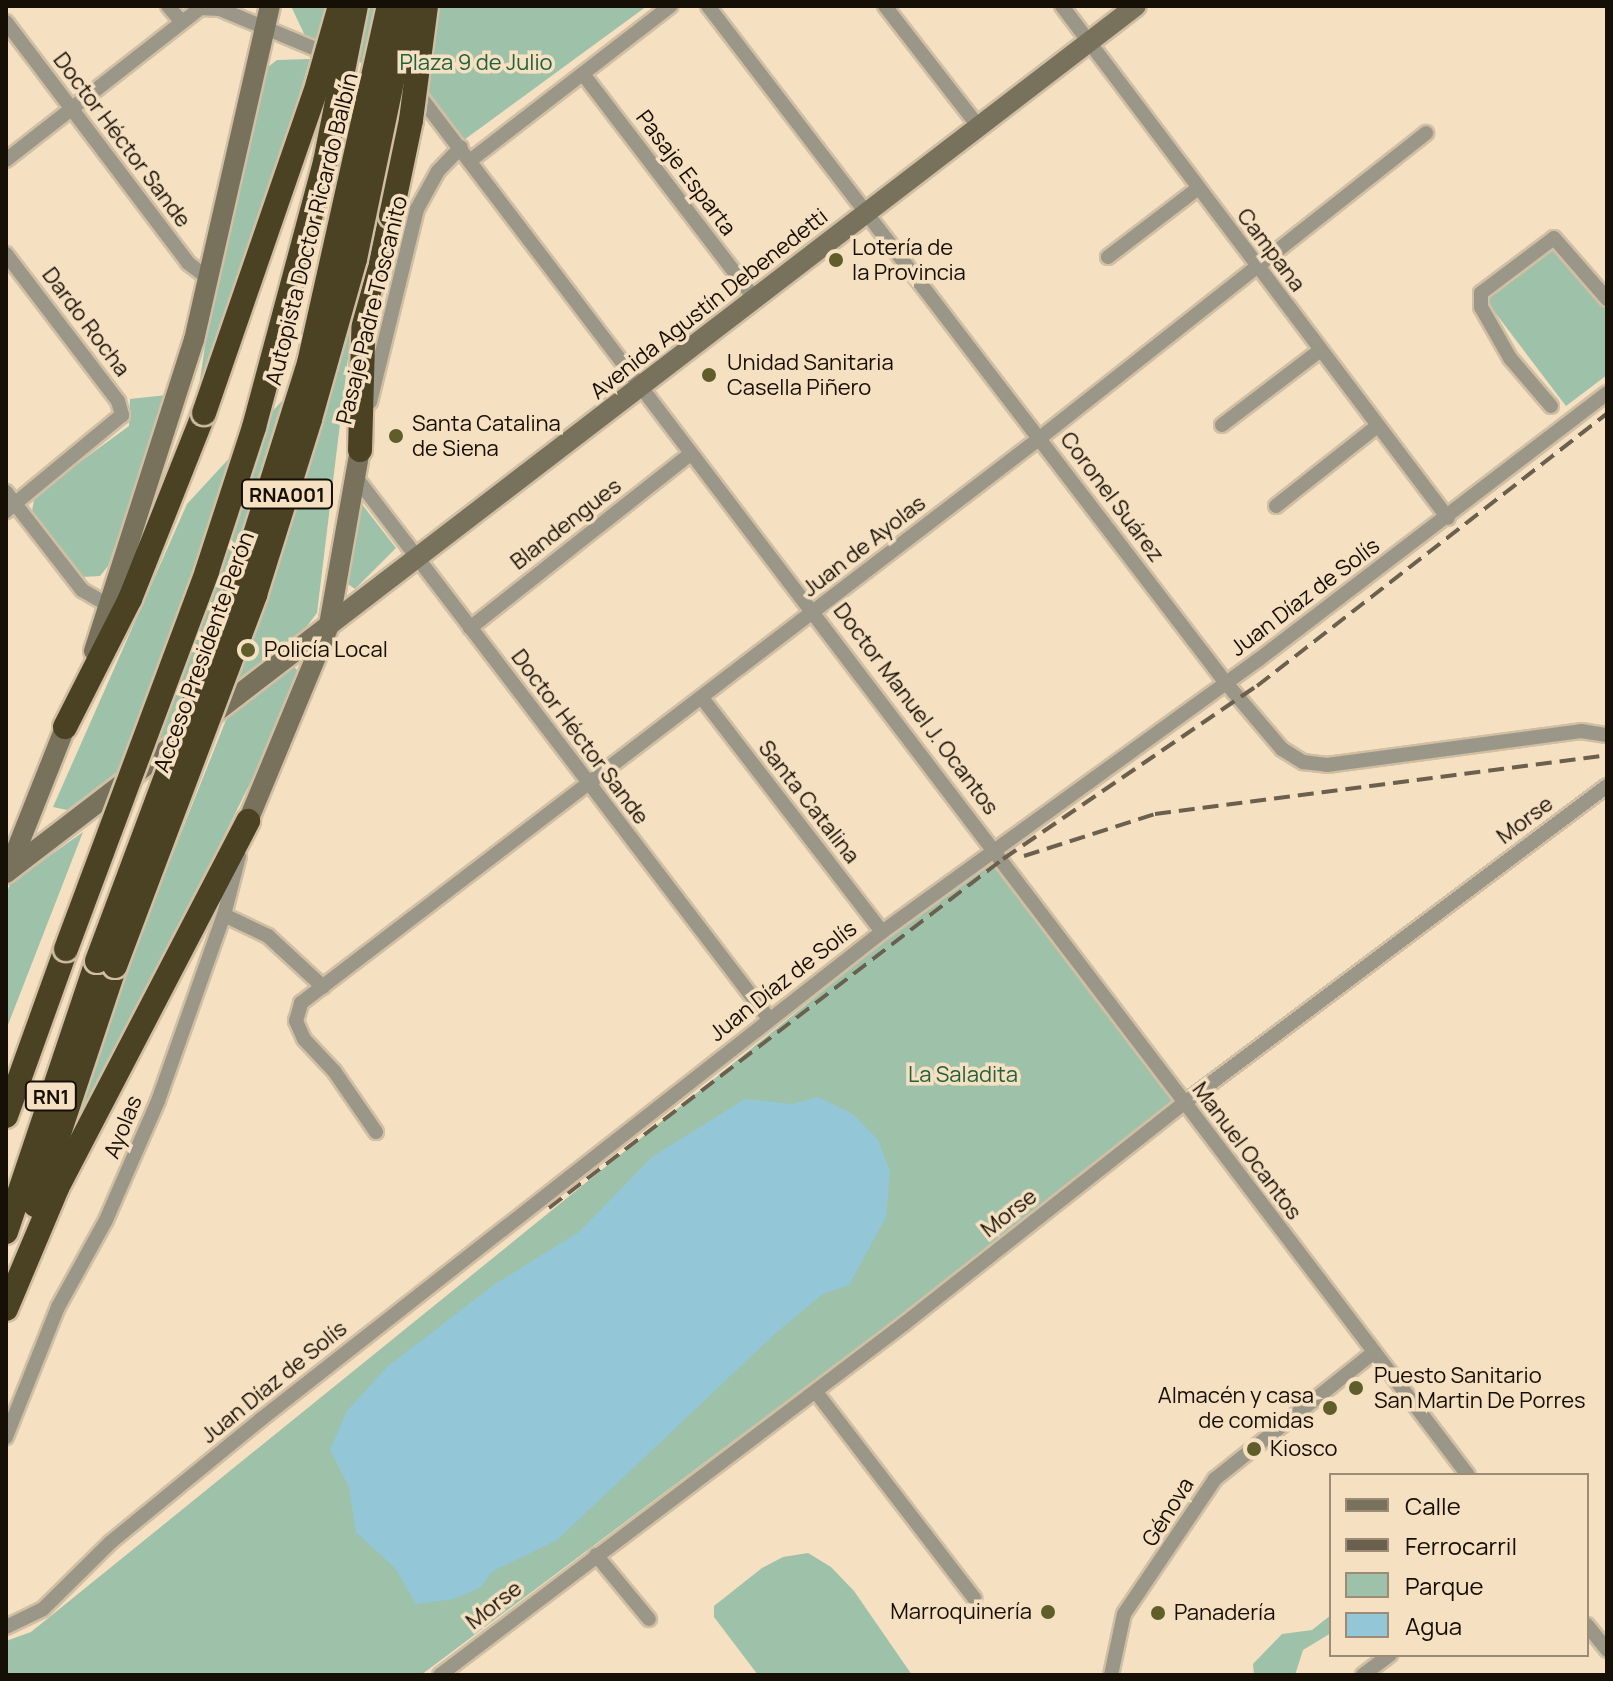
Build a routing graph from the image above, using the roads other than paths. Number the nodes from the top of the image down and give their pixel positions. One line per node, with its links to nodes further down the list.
1 (168, 6): 14 (street)
2 (270, 6): 16 (main road)
3 (340, 6): 55 (highway, bridge)
4 (356, 6): 68 (highway, Autopista Doctor Ricardo Balbín / RN1, bridge)
5 (389, 6): 64 (highway, Autopista Doctor Ricardo Balbín / RN1, bridge)
6 (408, 6): 64 (highway, Acceso Presidente Perón / RNA001, bridge)
7 (426, 6): 42 (highway, bridge)
8 (670, 6): 19 (street)
9 (708, 6): 28 (street, Coronel Suárez)
10 (885, 6): 22 (street)
11 (1062, 6): 17 (street, Campana)
12 (1136, 6): 17 (main road, Avenida Agustín Debenedetti)
13 (202, 7): 14 (street); 16 (street)
14 (180, 20): 21 (street)
15 (6, 22): 21 (street, Doctor Héctor Sande)
16 (266, 28): 18 (street); 32 (main road)
17 (1090, 43): 22 (main road, Avenida Agustín Debenedetti); 27 (street, Campana)
18 (318, 50)
19 (583, 74): 26 (street); 33 (street, Pasaje Esparta)
20 (422, 99): 24 (street, Doctor Manuel J. Ocantos)
21 (71, 109): 25 (street); 32 (street, Doctor Héctor Sande)
22 (979, 127): 28 (main road, Avenida Agustín Debenedetti)
23 (1426, 133): 31 (street, Juan de Ayolas)
24 (461, 147): 26 (street, Doctor Manuel J. Ocantos); 42 (street, Pasaje Padre Toscanito)
25 (6, 160)
26 (471, 160): 36 (street, Doctor Manuel J. Ocantos)
27 (1197, 189): 30 (street); 31 (street, Campana)
28 (866, 213): 33 (main road, Avenida Agustín Debenedetti); 41 (street, Coronel Suárez)
29 (6, 254): 45 (street, Dardo Rocha)
30 (1108, 257)
31 (1257, 268): 35 (street, Campana); 41 (street, Juan de Ayolas)
32 (209, 279): 49 (main road)
33 (754, 298): 36 (main road, Avenida Agustín Debenedetti)
34 (1607, 299): 38 (street)
35 (1319, 351): 39 (street); 40 (street, Campana)
36 (639, 387): 43 (street, Doctor Manuel J. Ocantos); 48 (main road, Avenida Agustín Debenedetti)
37 (1607, 393): 47 (street, Juan Díaz de Solís)
38 (1551, 406)
39 (1222, 425)
40 (1376, 427): 46 (street); 47 (street, Campana)
41 (1040, 438): 50 (street, Juan de Ayolas); 53 (street, Coronel Suárez)
42 (360, 450): 44 (main road)
43 (690, 454): 50 (street, Doctor Manuel J. Ocantos); 52 (street, Blandengues)
44 (358, 480): 48 (street, Doctor Héctor Sande); 51 (main road)
45 (9, 502): 49 (street)
46 (1276, 506)
47 (1448, 518): 53 (street, Juan Díaz de Solís)
48 (418, 558): 51 (main road, Avenida Agustín Debenedetti); 52 (street, Doctor Héctor Sande)
49 (110, 606): 55 (main road)
50 (815, 612): 54 (street, Juan de Ayolas); 60 (street, Doctor Manuel J. Ocantos)
51 (329, 625): 59 (main road); 61 (main road, Avenida Agustín Debenedetti)
52 (470, 628): 57 (street, Doctor Héctor Sande)
53 (1226, 683): 56 (street, Coronel Suárez); 60 (street, Juan Díaz de Solís)
54 (702, 698): 57 (street, Juan de Ayolas); 63 (street, Santa Catalina)
55 (65, 727): 61 (main road)
56 (1607, 735)
57 (588, 784): 65 (street, Juan de Ayolas); 66 (street, Doctor Héctor Sande)
58 (1607, 786): 67 (street, Morse)
59 (248, 821): 62 (street, Ayolas); 71 (highway)
60 (997, 850): 63 (street, Juan Díaz de Solís); 67 (street, Manuel Ocantos)
61 (6, 873)
62 (224, 915): 65 (street); 74 (street, Ayolas)
63 (882, 932): 66 (street, Juan Díaz de Solís)
64 (106, 964): 70 (highway, Autopista Doctor Ricardo Balbín / RN1); 71 (highway, Acceso Presidente Perón / RNA001)
65 (323, 987): 69 (street, Juan de Ayolas)
66 (769, 1019): 79 (street, Juan Díaz de Solís)
67 (1183, 1104): 72 (street, Manuel Ocantos); 73 (street, Morse)
68 (6, 1116)
69 (376, 1132)
70 (6, 1232)
71 (6, 1306)
72 (1373, 1353): 75 (street, Manuel Ocantos); 84 (street, Génova)
73 (816, 1392): 76 (street, Morse); 77 (street)
74 (6, 1437)
75 (1466, 1473)
76 (596, 1555): 78 (street); 83 (street, Morse)
77 (974, 1598)
78 (649, 1619)
79 (6, 1627)
80 (1589, 1628): 81 (street)
81 (1607, 1650)
82 (1387, 1657): 85 (street)
83 (440, 1675)
84 (1111, 1675)
85 (1363, 1675)

